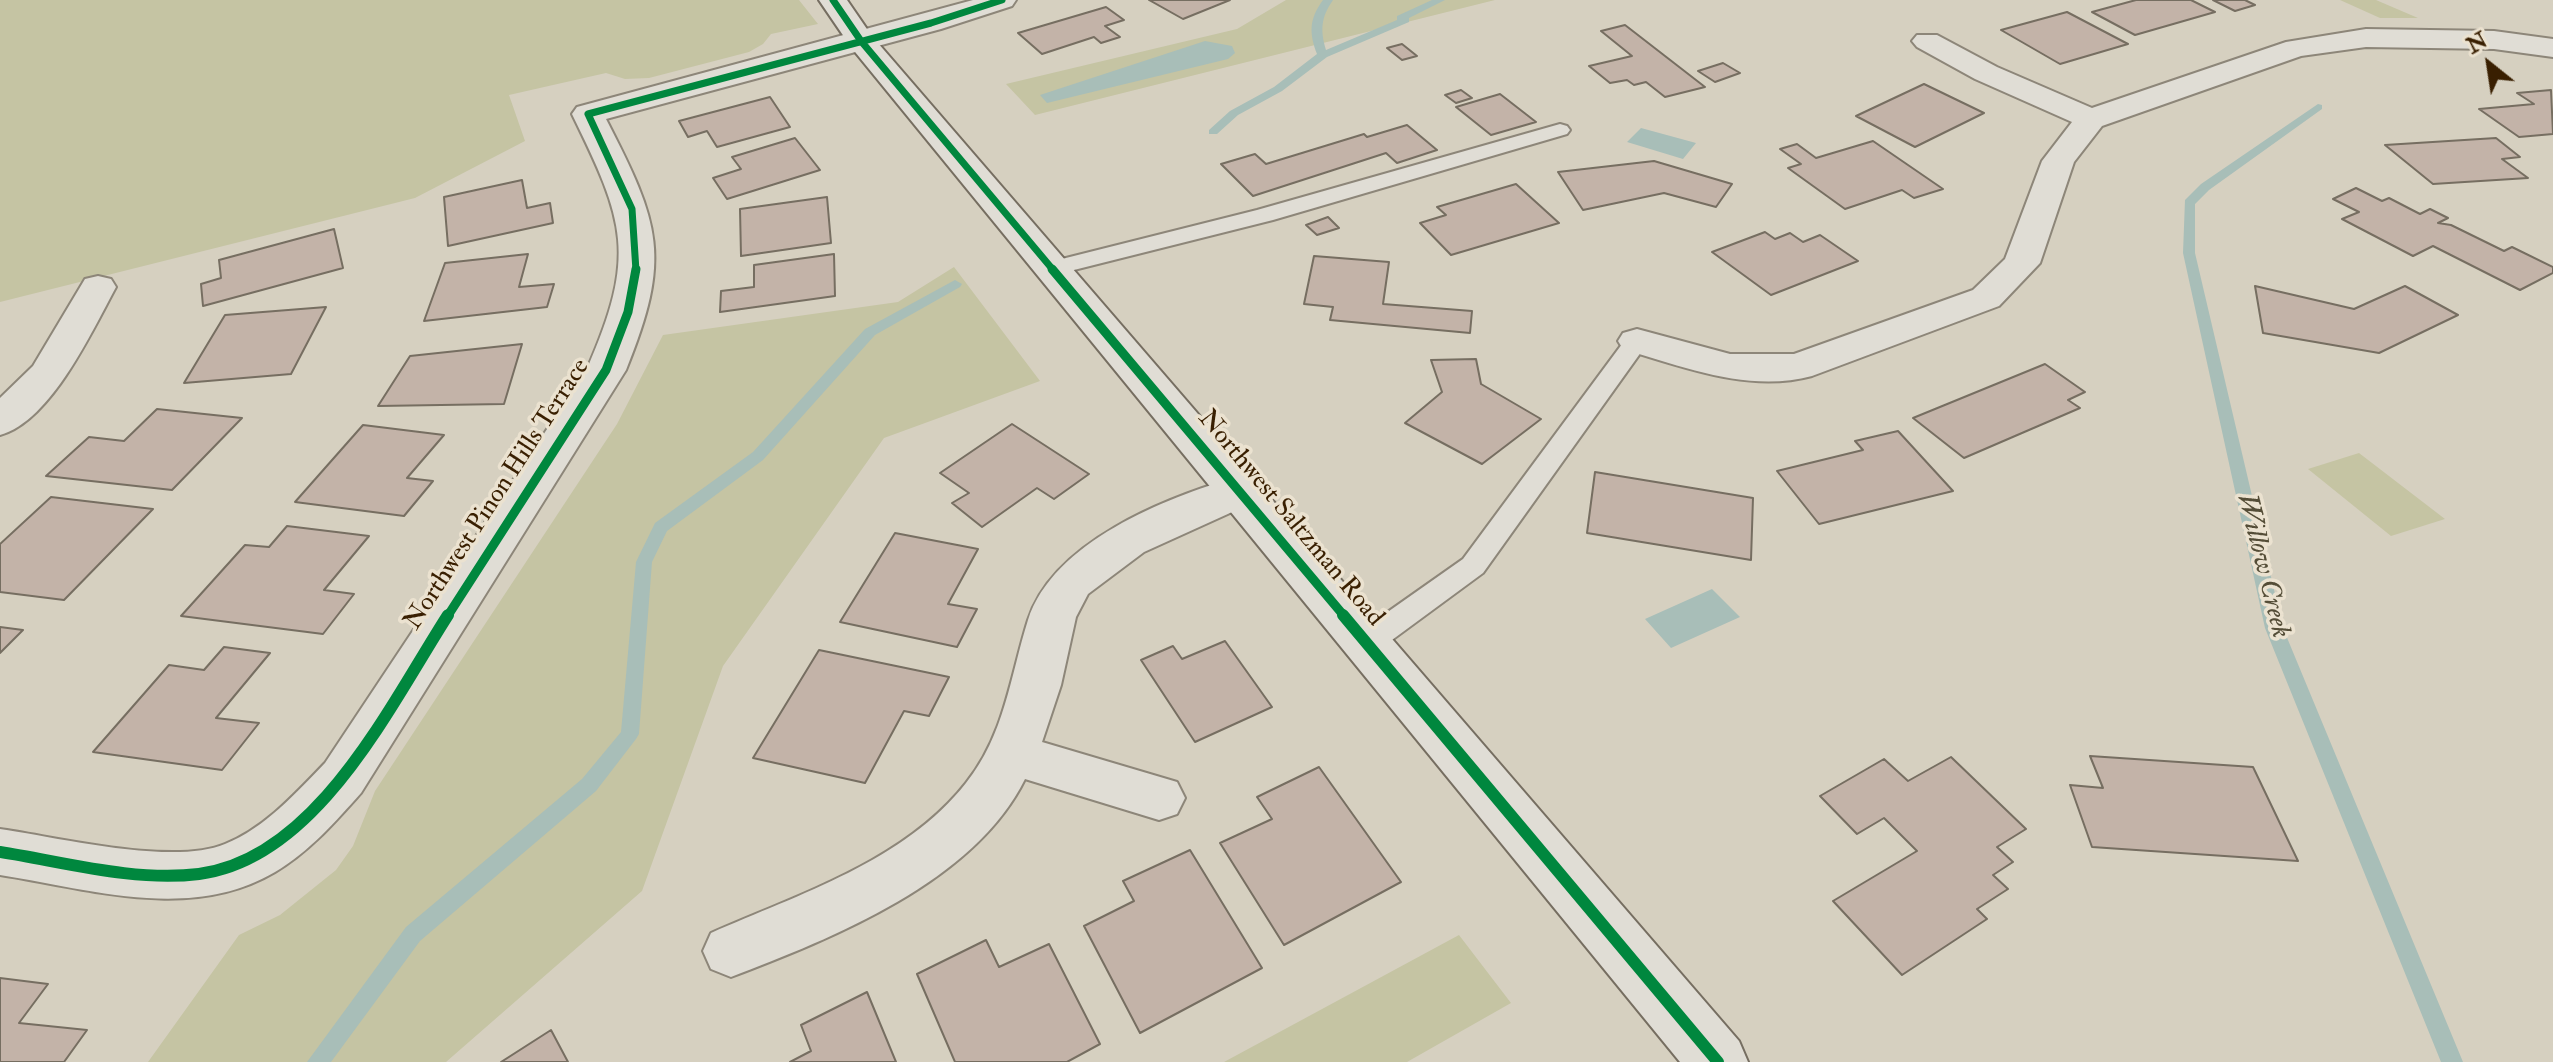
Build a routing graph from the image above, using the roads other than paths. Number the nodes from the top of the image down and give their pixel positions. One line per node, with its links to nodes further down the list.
1 (833, 0): 3 (street, Northwest Saltzman Road)
2 (1002, 0): 3 (street)
3 (861, 41): 8 (street, Northwest Saltzman Road); 16 (street, Northwest Pinon Hills Terrace)
4 (1927, 41): 6 (street)
5 (2553, 48): 6 (street)
6 (2091, 119): 10 (street)
7 (1560, 130): 8 (lane)
8 (1050, 269): 12 (street, Northwest Saltzman Road)
9 (98, 287): 11 (street)
10 (1637, 341): 13 (lane)
11 (0, 421)
12 (1237, 492): 13 (street, Northwest Saltzman Road); 14 (street)
13 (1366, 643): 18 (street, Northwest Saltzman Road)
14 (1014, 755): 15 (street); 17 (street)
15 (1159, 798)
16 (0, 852)
17 (731, 951)
18 (1718, 1062)

